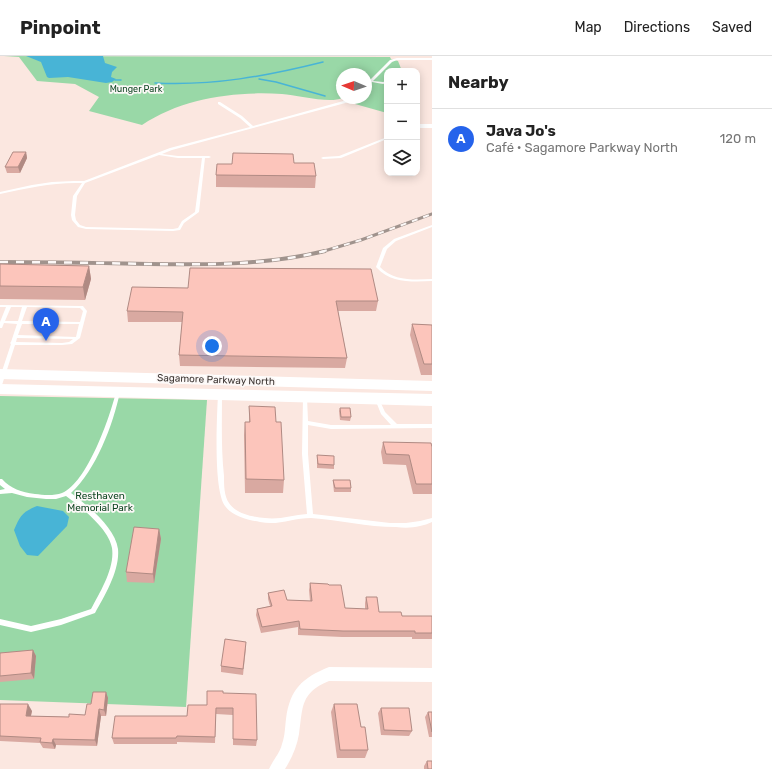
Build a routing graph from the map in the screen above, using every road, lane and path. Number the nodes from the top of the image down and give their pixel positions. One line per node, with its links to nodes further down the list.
1 (432, 59): 2 (lane)
2 (379, 73): 3 (lane); 4 (lane)
3 (383, 74)
4 (372, 80)
5 (372, 81): 6 (lane)
6 (384, 83)
7 (220, 103): 11 (lane)
8 (337, 104): 11 (lane)
9 (420, 126): 10 (street)
10 (432, 126)
11 (252, 127): 13 (lane)
12 (384, 139): 16 (lane)
13 (158, 154): 14 (lane); 17 (lane)
14 (204, 157): 15 (lane); 17 (lane)
15 (208, 157)
16 (323, 158)
17 (84, 182): 18 (lane)
18 (0, 193)
19 (432, 226): 20 (lane)
20 (432, 280)
21 (0, 306): 22 (lane)
22 (9, 306): 23 (lane); 24 (lane)
23 (25, 306): 25 (lane); 26 (lane)
24 (2, 322): 25 (lane); 27 (lane)
25 (19, 322): 26 (lane); 28 (lane)
26 (82, 323): 29 (lane)
27 (0, 327)
28 (15, 336): 29 (lane); 30 (lane)
29 (78, 338): 30 (lane)
30 (12, 343): 31 (lane)
31 (1, 381): 32 (main road, Sagamore Parkway North); 33 (main road, Sagamore Parkway North)
32 (432, 386)
33 (118, 392): 34 (main road, Sagamore Parkway North); 44 (lane)
34 (220, 394): 35 (main road, Sagamore Parkway North); 45 (lane)
35 (305, 396): 36 (main road, Sagamore Parkway North); 38 (lane)
36 (377, 398): 37 (main road, Sagamore Parkway North); 39 (lane)
37 (432, 400)
38 (306, 423): 39 (lane); 45 (lane)
39 (395, 426): 40 (lane)
40 (432, 426)
41 (0, 481): 42 (lane)
42 (11, 491): 43 (lane); 44 (lane)
43 (0, 492)
44 (68, 493): 47 (lane)
45 (310, 516): 46 (lane)
46 (432, 520)
47 (0, 622)
48 (432, 675): 49 (street)
49 (277, 769)

